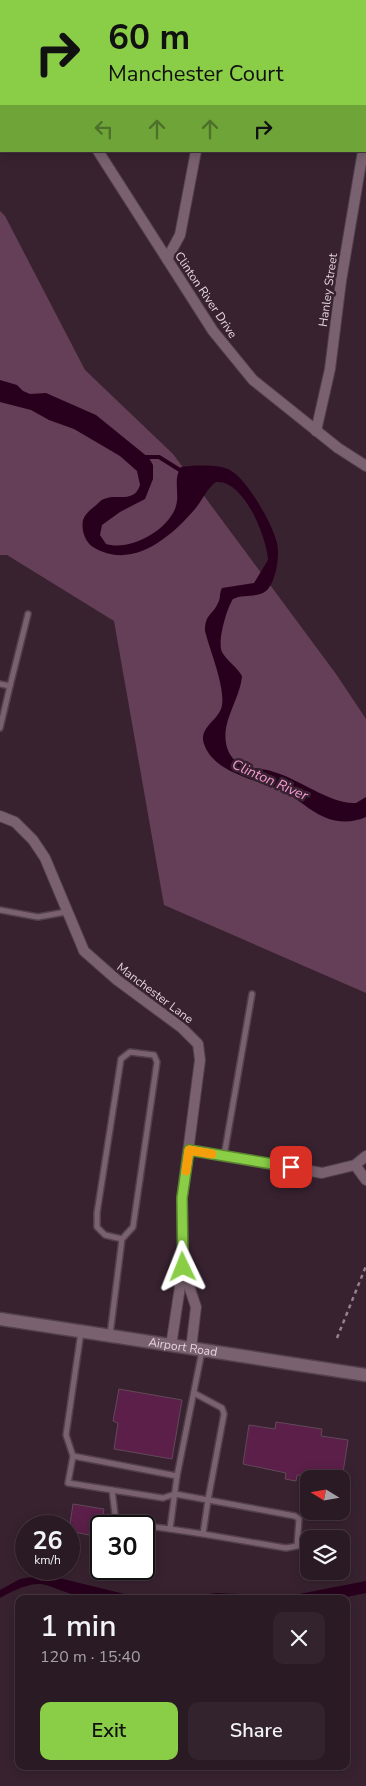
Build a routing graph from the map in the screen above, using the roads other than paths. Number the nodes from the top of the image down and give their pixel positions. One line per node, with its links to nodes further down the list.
1 (99, 152): 4 (street, Clinton River Drive)
2 (196, 152): 4 (street)
3 (363, 152): 5 (street, Hanley Street)
4 (167, 259): 5 (street, Clinton River Drive)
5 (316, 431): 6 (street, Clinton River Drive)
6 (366, 466)
7 (28, 614): 9 (lane)
8 (0, 684): 9 (lane)
9 (10, 686): 10 (lane)
10 (0, 728)
11 (0, 816): 13 (street, Manchester Lane)
12 (0, 910): 13 (lane)
13 (66, 912): 15 (street, Manchester Lane)
14 (252, 994): 16 (lane)
15 (189, 1150): 16 (street); 21 (street, Manchester Lane)
16 (224, 1156): 18 (street)
17 (366, 1156): 18 (street)
18 (355, 1165): 19 (street)
19 (366, 1180)
20 (122, 1239): 20 (lane); 24 (lane)
21 (183, 1267): 25 (street, Manchester Lane); 26 (street, Manchester Lane)
22 (0, 1319): 23 (street, Airport Road)
23 (81, 1332): 24 (street, Airport Road); 29 (lane)
24 (110, 1336): 25 (street, Airport Road)
25 (171, 1346): 26 (street, Airport Road)
26 (197, 1350): 27 (street, Airport Road); 28 (lane)
27 (366, 1375)
28 (194, 1392): 30 (lane); 33 (lane)
29 (73, 1456): 30 (lane); 31 (lane)
30 (178, 1476): 32 (lane)
31 (112, 1490): 32 (lane); 34 (lane)
32 (175, 1494): 33 (lane); 34 (lane)
33 (208, 1500): 35 (lane); 35 (lane)
34 (170, 1529): 35 (lane)
35 (203, 1534)

